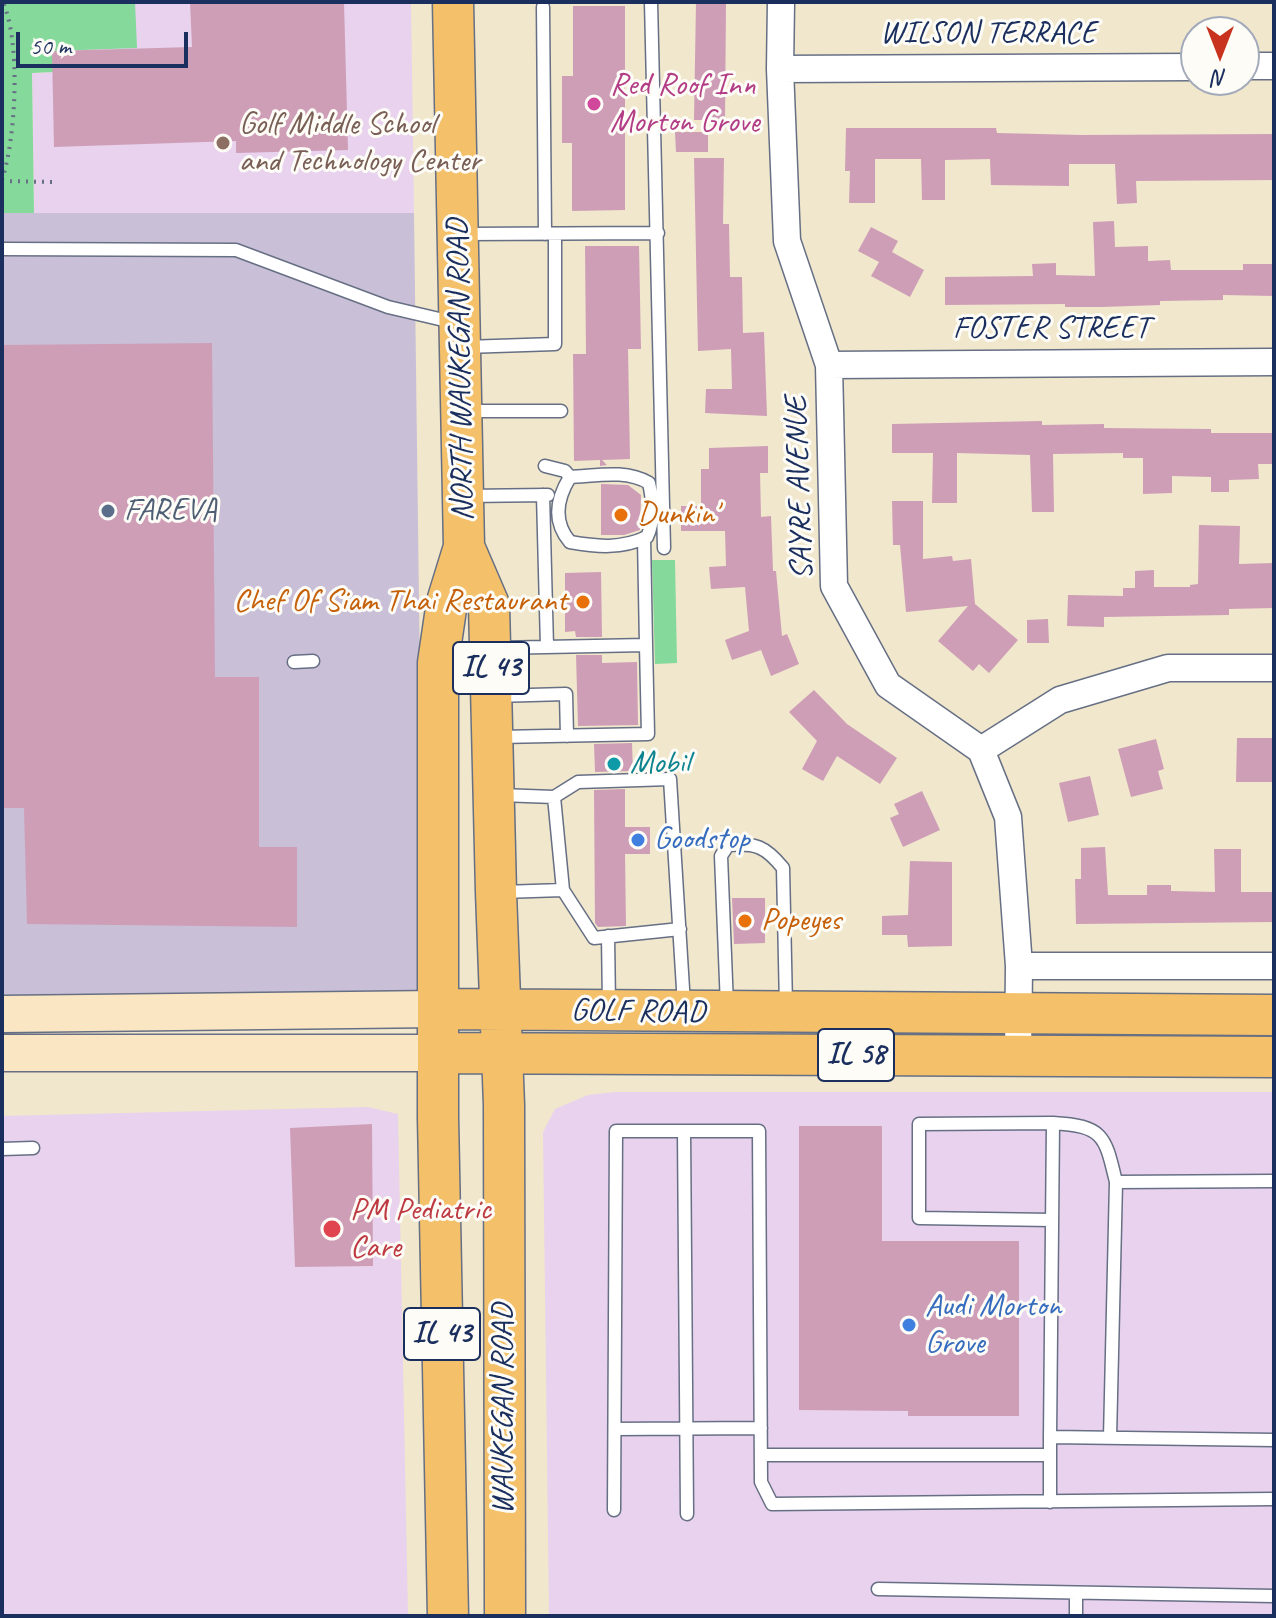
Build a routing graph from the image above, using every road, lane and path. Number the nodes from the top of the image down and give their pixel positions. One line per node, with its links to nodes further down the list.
1 (3, 2): 8 (path)
2 (453, 2): 12 (main road, NORTH WAUKEGAN ROAD / IL 43)
3 (651, 2): 10 (lane)
4 (781, 2): 7 (street, SAYRE AVENUE)
5 (543, 7): 11 (lane)
6 (1180, 67): 7 (street, WILSON TERRACE)
7 (780, 69): 16 (street, SAYRE AVENUE)
8 (2, 180): 9 (path)
9 (53, 182)
10 (658, 233): 11 (lane); 26 (lane)
11 (550, 234): 12 (lane); 14 (lane)
12 (458, 235): 14 (main road, NORTH WAUKEGAN ROAD / IL 43)
13 (2, 249): 14 (lane)
14 (460, 335): 17 (main road, NORTH WAUKEGAN ROAD / IL 43)
15 (1274, 362): 16 (street, FOSTER STREET)
16 (829, 365): 36 (street, SAYRE AVENUE)
17 (461, 411): 18 (lane); 23 (main road, NORTH WAUKEGAN ROAD / IL 43)
18 (561, 411)
19 (545, 466): 20 (lane)
20 (570, 477): 21 (lane); 24 (lane)
21 (559, 494): 22 (lane); 24 (lane)
22 (543, 495): 23 (lane); 28 (lane)
23 (463, 496): 25 (main road, NORTH WAUKEGAN ROAD / IL 43)
24 (644, 538): 27 (lane)
25 (464, 547): 29 (main road, NORTH WAUKEGAN ROAD / IL 43); 45 (main road, NORTH WAUKEGAN ROAD / IL 43)
26 (664, 548)
27 (646, 645): 28 (lane); 34 (lane)
28 (547, 647): 29 (lane)
29 (491, 648): 33 (main road, NORTH WAUKEGAN ROAD / IL 43)
30 (313, 661): 31 (lane)
31 (294, 662)
32 (1274, 668): 36 (street)
33 (492, 696): 34 (lane); 35 (main road, NORTH WAUKEGAN ROAD / IL 43)
34 (567, 736): 35 (lane)
35 (493, 737): 37 (main road, NORTH WAUKEGAN ROAD / IL 43)
36 (981, 750): 43 (street)
37 (494, 795): 38 (lane); 40 (main road, NORTH WAUKEGAN ROAD / IL 43)
38 (554, 797): 39 (lane); 41 (lane)
39 (563, 890): 40 (lane); 42 (lane)
40 (496, 892): 46 (main road, NORTH WAUKEGAN ROAD / IL 43)
41 (680, 929): 42 (lane); 48 (lane)
42 (608, 936): 47 (lane)
43 (1019, 966): 44 (street); 52 (street)
44 (1274, 966)
45 (438, 1009): 46 (main road, GOLF ROAD); 51 (main road, GOLF ROAD); 55 (main road, WAUKEGAN ROAD / IL 43)
46 (501, 1009): 47 (main road, GOLF ROAD / IL 58); 56 (main road, WAUKEGAN ROAD / IL 43)
47 (609, 1011): 48 (main road, GOLF ROAD / IL 58)
48 (685, 1013): 49 (main road, GOLF ROAD / IL 58)
49 (727, 1013): 50 (main road, GOLF ROAD / IL 58); 50 (lane)
50 (786, 1013): 52 (main road, GOLF ROAD / IL 58)
51 (2, 1014)
52 (1017, 1014): 53 (main road, GOLF ROAD / IL 58); 57 (street)
53 (1274, 1015)
54 (2, 1053): 55 (main road, GOLF ROAD)
55 (438, 1053): 56 (main road, GOLF ROAD / IL 58); 81 (main road, WAUKEGAN ROAD / IL 43)
56 (503, 1053): 57 (main road, GOLF ROAD / IL 58); 82 (main road, WAUKEGAN ROAD / IL 43)
57 (1018, 1056): 58 (main road, GOLF ROAD / IL 58)
58 (1274, 1057)
59 (1053, 1123): 64 (lane); 65 (lane); 65 (lane)
60 (684, 1131): 66 (lane); 67 (lane); 68 (lane)
61 (33, 1148): 62 (lane)
62 (2, 1149)
63 (1274, 1181): 64 (lane)
64 (1116, 1182): 70 (lane)
65 (1052, 1220): 69 (lane)
66 (761, 1428): 68 (lane); 72 (lane)
67 (615, 1429): 68 (lane); 76 (lane)
68 (687, 1429): 77 (lane)
69 (1050, 1437): 70 (lane); 73 (lane)
70 (1110, 1438): 71 (lane)
71 (1274, 1440)
72 (761, 1455): 73 (lane); 75 (lane)
73 (1050, 1455): 75 (lane)
74 (1274, 1499): 75 (lane)
75 (1050, 1502)
76 (614, 1510)
77 (687, 1514)
78 (878, 1589): 79 (lane)
79 (1076, 1594): 80 (lane); 83 (lane)
80 (1274, 1596)
81 (448, 1616)
82 (505, 1616)
83 (1076, 1616)

